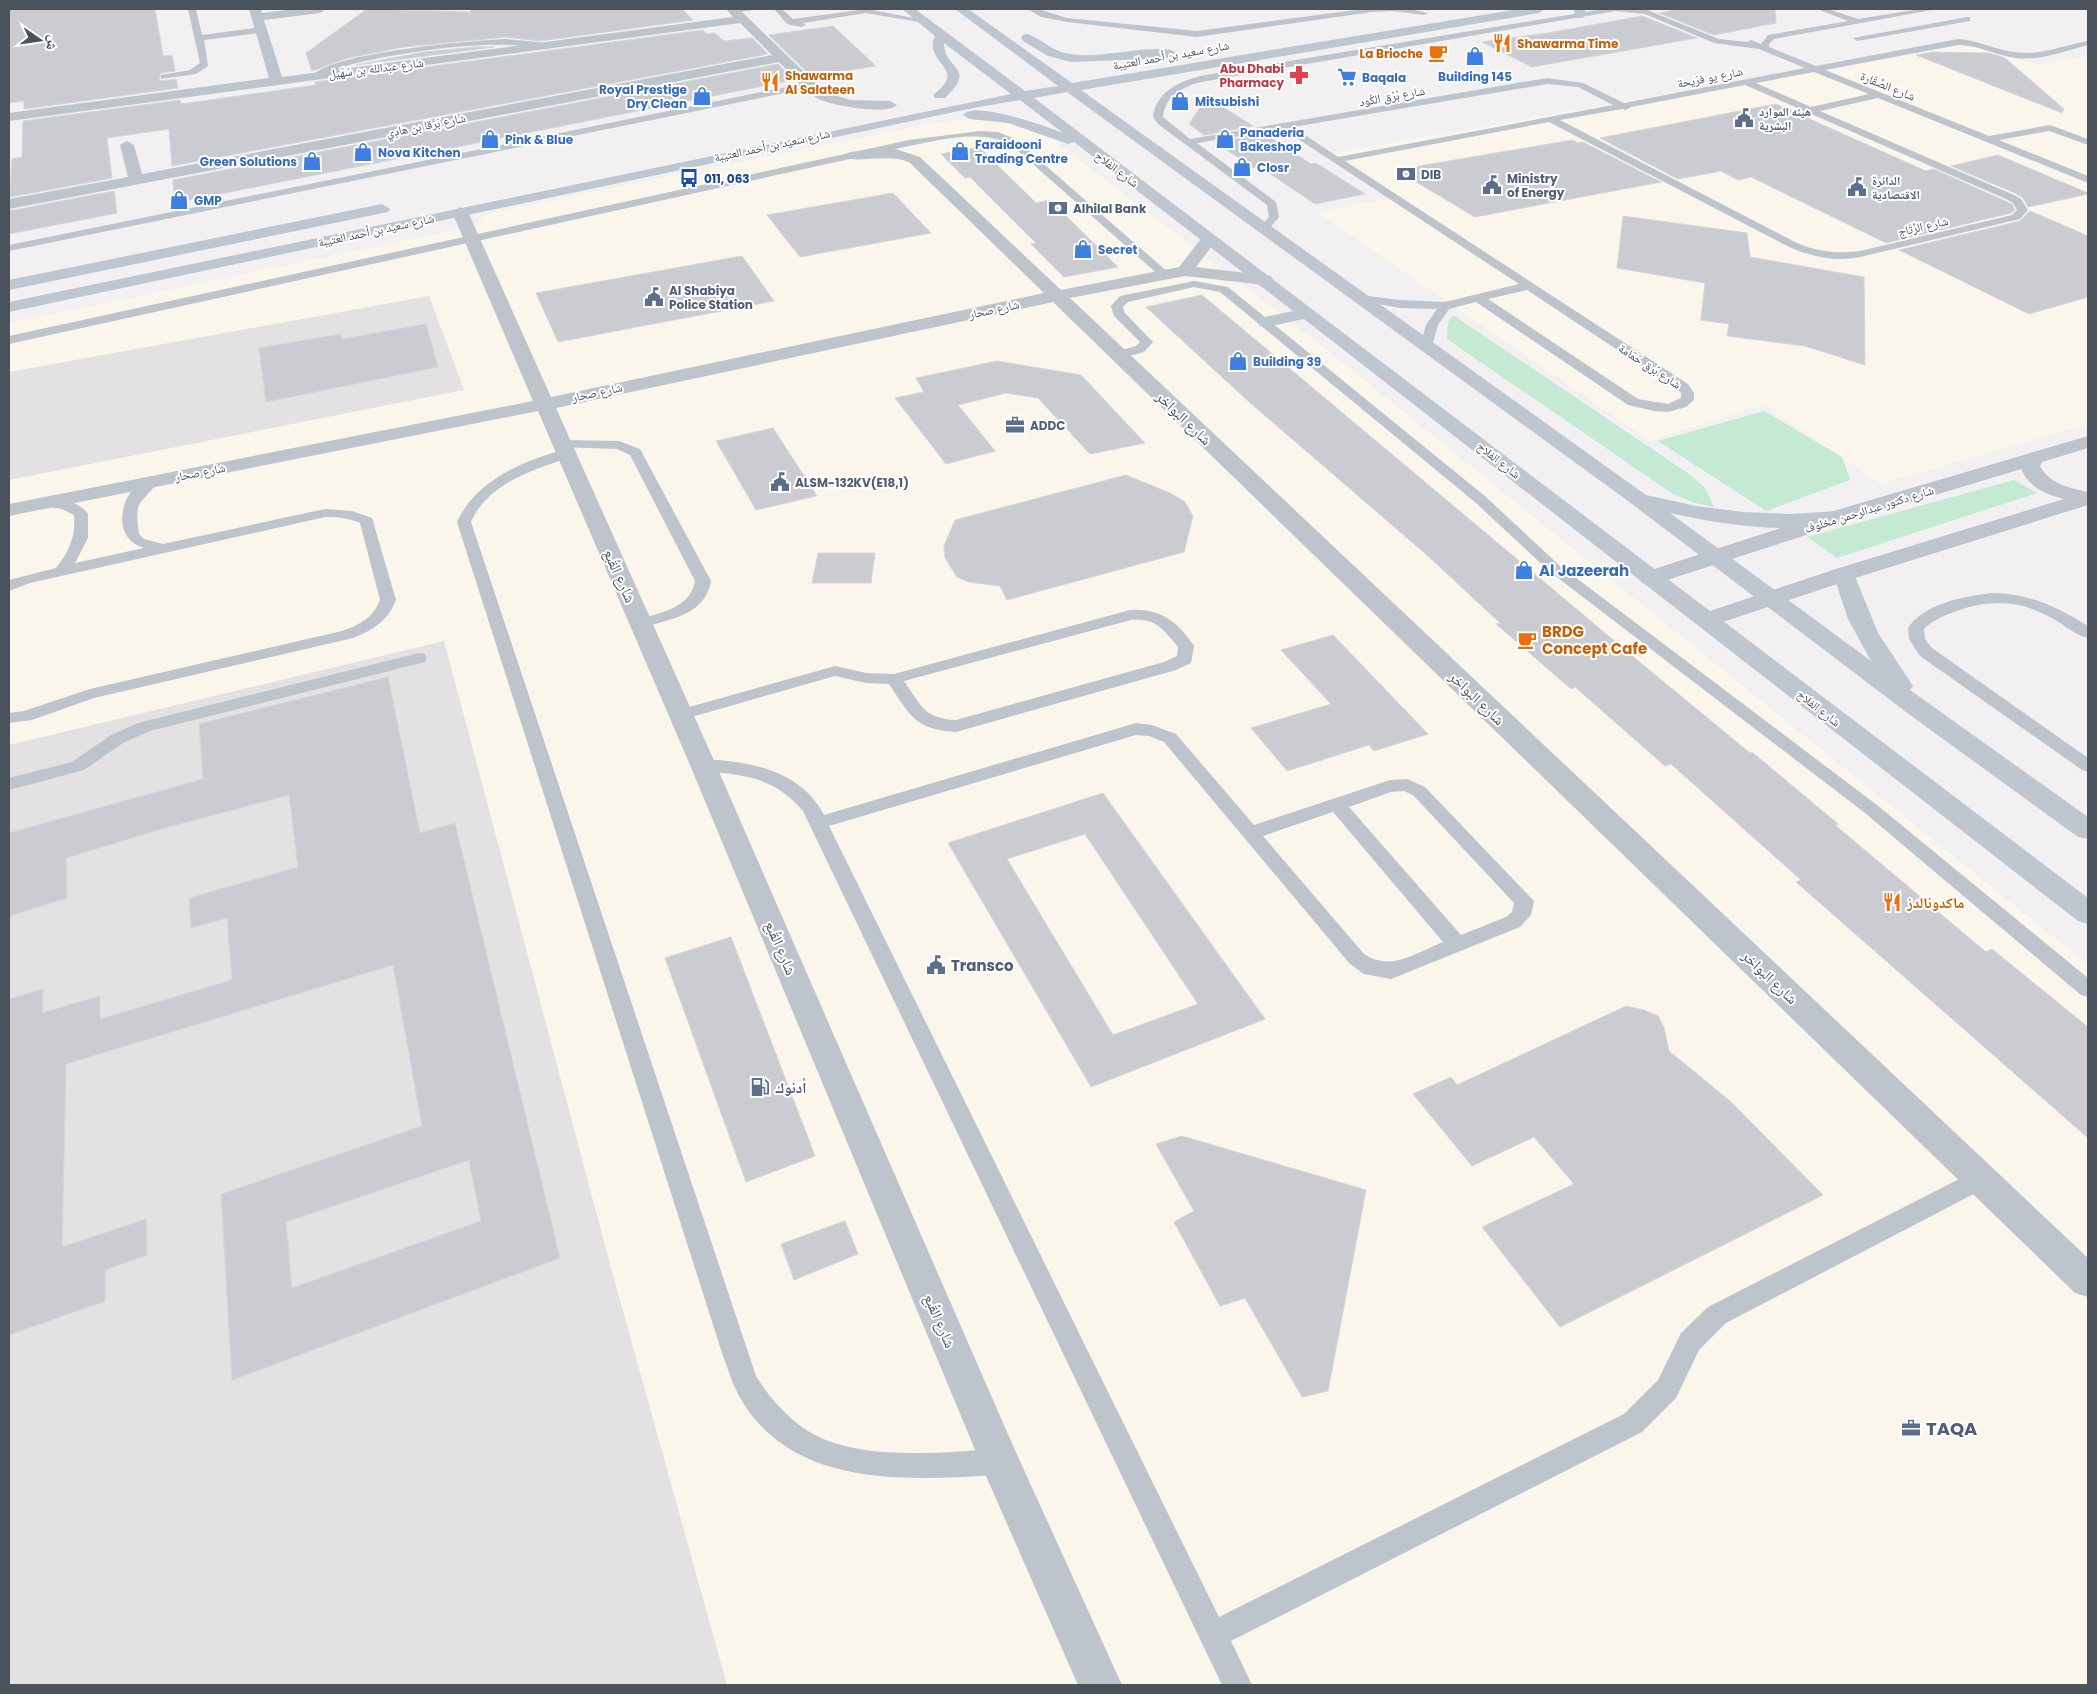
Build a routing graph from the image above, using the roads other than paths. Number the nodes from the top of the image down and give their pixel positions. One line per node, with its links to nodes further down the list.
1 (192, 9): 30 (lane)
2 (320, 9): 15 (street)
3 (754, 9): 16 (lane)
4 (778, 9): 22 (lane)
5 (815, 9): 20 (lane)
6 (908, 9): 21 (main road, شارع الفلاح)
7 (961, 9): 25 (main road)
8 (1032, 9): 9 (lane)
9 (1371, 9): 18 (lane)
10 (1539, 9): 38 (main road, شارع سعيد بن أحمد العتيبة)
11 (1822, 9): 23 (lane)
12 (1933, 9): 23 (lane)
13 (863, 12): 17 (lane); 21 (lane)
14 (1579, 12): 34 (lane); 64 (lane)
15 (256, 13): 27 (street)
16 (737, 13): 35 (street); 40 (street, شارع عبدالله بن سُهَيل)
17 (847, 13): 19 (lane)
18 (1429, 13): 26 (main road)
19 (834, 15): 20 (lane)
20 (824, 16): 22 (lane)
21 (925, 21): 29 (main road, شارع الفلاح)
22 (790, 22): 24 (lane)
23 (1858, 22): 34 (lane)
24 (804, 24)
25 (988, 27): 37 (main road); 37 (main road, شارع سعيد بن أحمد العتيبة)
26 (1326, 29)
27 (261, 30): 30 (lane); 40 (street)
28 (1725, 32): 34 (lane, شارع الصَّقّارة)
29 (942, 35): 41 (main road, شارع الفلاح); 48 (main road)
30 (199, 38): 39 (lane)
31 (1857, 38): 32 (lane)
32 (1868, 43)
33 (2088, 44): 36 (lane, شارع يو فرَيحة)
34 (1764, 48): 36 (lane, شارع الصَّقّارة)
35 (783, 57): 43 (street); 70 (street, شارع بَرقا بن هادِي)
36 (1815, 70): 42 (lane, شارع يو فرَيحة); 50 (lane, شارع الصَّقّارة)
37 (1052, 74): 41 (main road, شارع سعيد بن أحمد العتيبة); 45 (main road)
38 (1137, 76): 45 (main road, شارع سعيد بن أحمد العتيبة); 47 (main road)
39 (164, 77)
40 (276, 80): 58 (street, شارع عبدالله بن سُهَيل)
41 (1006, 83): 44 (main road, شارع سعيد بن أحمد العتيبة); 49 (main road, شارع الفلاح)
42 (1748, 83): 54 (lane, شارع يو فرَيحة); 56 (lane, شارع الرِّتَاج)
43 (811, 85): 53 (street); 78 (lane)
44 (988, 86)
45 (1070, 87): 49 (main road, شارع سعيد بن أحمد العتيبة); 62 (main road)
46 (963, 90): 48 (main road)
47 (1119, 94)
48 (940, 95): 51 (main road)
49 (1022, 95): 60 (main road, شارع سعيد بن أحمد العتيبة); 66 (main road, شارع الفلاح)
50 (1878, 95): 56 (lane); 63 (lane, شارع الصَّقّارة)
51 (924, 98)
52 (907, 102): 53 (main road, شارع سعيد بن أحمد العتيبة)
53 (890, 105): 57 (main road, شارع سعيد بن أحمد العتيبة)
54 (1626, 106): 59 (lane, شارع يو فرَيحة); 61 (lane, شارع بُرْق الكُود)
55 (1122, 109): 62 (main road)
56 (1811, 110): 59 (lane, شارع الرِّتَاج)
57 (841, 115)
58 (9, 117)
59 (1552, 120): 69 (lane, شارع يو فرَيحة)
60 (867, 125): 66 (main road); 74 (main road, شارع سعيد بن أحمد العتيبة)
61 (1285, 126): 64 (lane, شارع بُرْق الكُود); 69 (lane, شارع بُرق حَمَامة)
62 (1136, 136): 75 (main road)
63 (1989, 139): 65 (lane); 71 (lane, شارع الصَّقّارة)
64 (1188, 142): 75 (lane)
65 (2088, 142)
66 (1083, 143): 76 (main road, شارع الفلاح)
67 (127, 145): 70 (street)
68 (850, 156): 77 (lane); 80 (lane); 84 (street, شارع البواخر)
69 (1336, 160): 83 (lane, شارع بُرق حَمَامة)
70 (136, 180): 72 (street, شارع بَرقا بن هادِي)
71 (2088, 180)
72 (9, 204)
73 (400, 205): 82 (main road, شارع سعيد بن أحمد العتيبة)
74 (460, 212): 77 (street, شارع القُبع); 88 (main road, شارع سعيد بن أحمد العتيبة)
75 (1263, 229): 85 (main road)
76 (1210, 238): 79 (street); 81 (main road, شارع الفلاح)
77 (471, 240): 91 (lane); 94 (street, شارع القُبع)
78 (9, 248)
79 (1185, 271): 80 (street, شارع صحار); 81 (street, شارع صحار)
80 (1165, 275): 84 (street, شارع صحار)
81 (1265, 280): 89 (main road, شارع الفلاح)
82 (9, 285)
83 (1527, 286): 86 (lane); 86 (lane, شارع بُرق حَمَامة)
84 (1056, 296): 93 (street, شارع البواخر); 94 (street, شارع صحار)
85 (1356, 296): 87 (lane); 92 (main road)
86 (1478, 298): 87 (lane)
87 (1445, 306): 92 (lane)
88 (9, 308)
89 (1307, 313): 90 (main road); 108 (main road, شارع الفلاح)
90 (1266, 322): 93 (lane); 128 (lane)
91 (9, 340)
92 (1426, 346): 99 (main road)
93 (1118, 355): 129 (street, شارع البواخر)
94 (545, 404): 96 (street, شارع القُبع); 98 (street, شارع صحار)
95 (2088, 442): 97 (street, شارع دكتور عبدالرحمن مخلوف)
96 (565, 449): 112 (street, شارع القُبع); 112 (lane); 131 (lane)
97 (2036, 457): 100 (street); 103 (street, شارع دكتور عبدالرحمن مخلوف)
98 (151, 482): 101 (street, شارع صحار); 104 (lane)
99 (1635, 497): 103 (main road); 105 (main road)
100 (2088, 498): 107 (street)
101 (48, 503): 102 (street, شارع صحار); 106 (lane)
102 (9, 510)
103 (1838, 517): 105 (street, شارع دكتور عبدالرحمن مخلوف)
104 (164, 549): 106 (lane); 118 (lane)
105 (1717, 557): 108 (street, شارع دكتور عبدالرحمن مخلوف); 110 (main road)
106 (61, 571): 109 (lane)
107 (1844, 574): 110 (street); 116 (main road)
108 (1650, 578): 111 (main road, شارع الفلاح)
109 (9, 586)
110 (1772, 599): 111 (street); 116 (main road)
111 (1706, 620): 126 (main road, شارع الفلاح)
112 (641, 623): 117 (street, شارع القُبع)
113 (2088, 633): 120 (lane)
114 (420, 658): 121 (lane)
115 (894, 679): 115 (lane); 117 (lane)
116 (1919, 709): 124 (main road)
117 (681, 715): 119 (street, شارع القُبع)
118 (9, 718)
119 (703, 765): 123 (lane); 131 (street, شارع القُبع)
120 (2088, 766)
121 (9, 784)
122 (1336, 804): 125 (lane); 127 (lane); 127 (lane)
123 (818, 823): 125 (lane); 132 (lane)
124 (2088, 830)
125 (1251, 834): 127 (lane)
126 (2088, 913)
127 (1457, 944)
128 (2088, 989)
129 (1981, 1179): 130 (street, شارع البواخر); 132 (lane)
130 (2088, 1281)
131 (1000, 1462): 133 (street, شارع القُبع)
132 (1213, 1635): 134 (lane)
133 (1100, 1685)
134 (1237, 1685)

